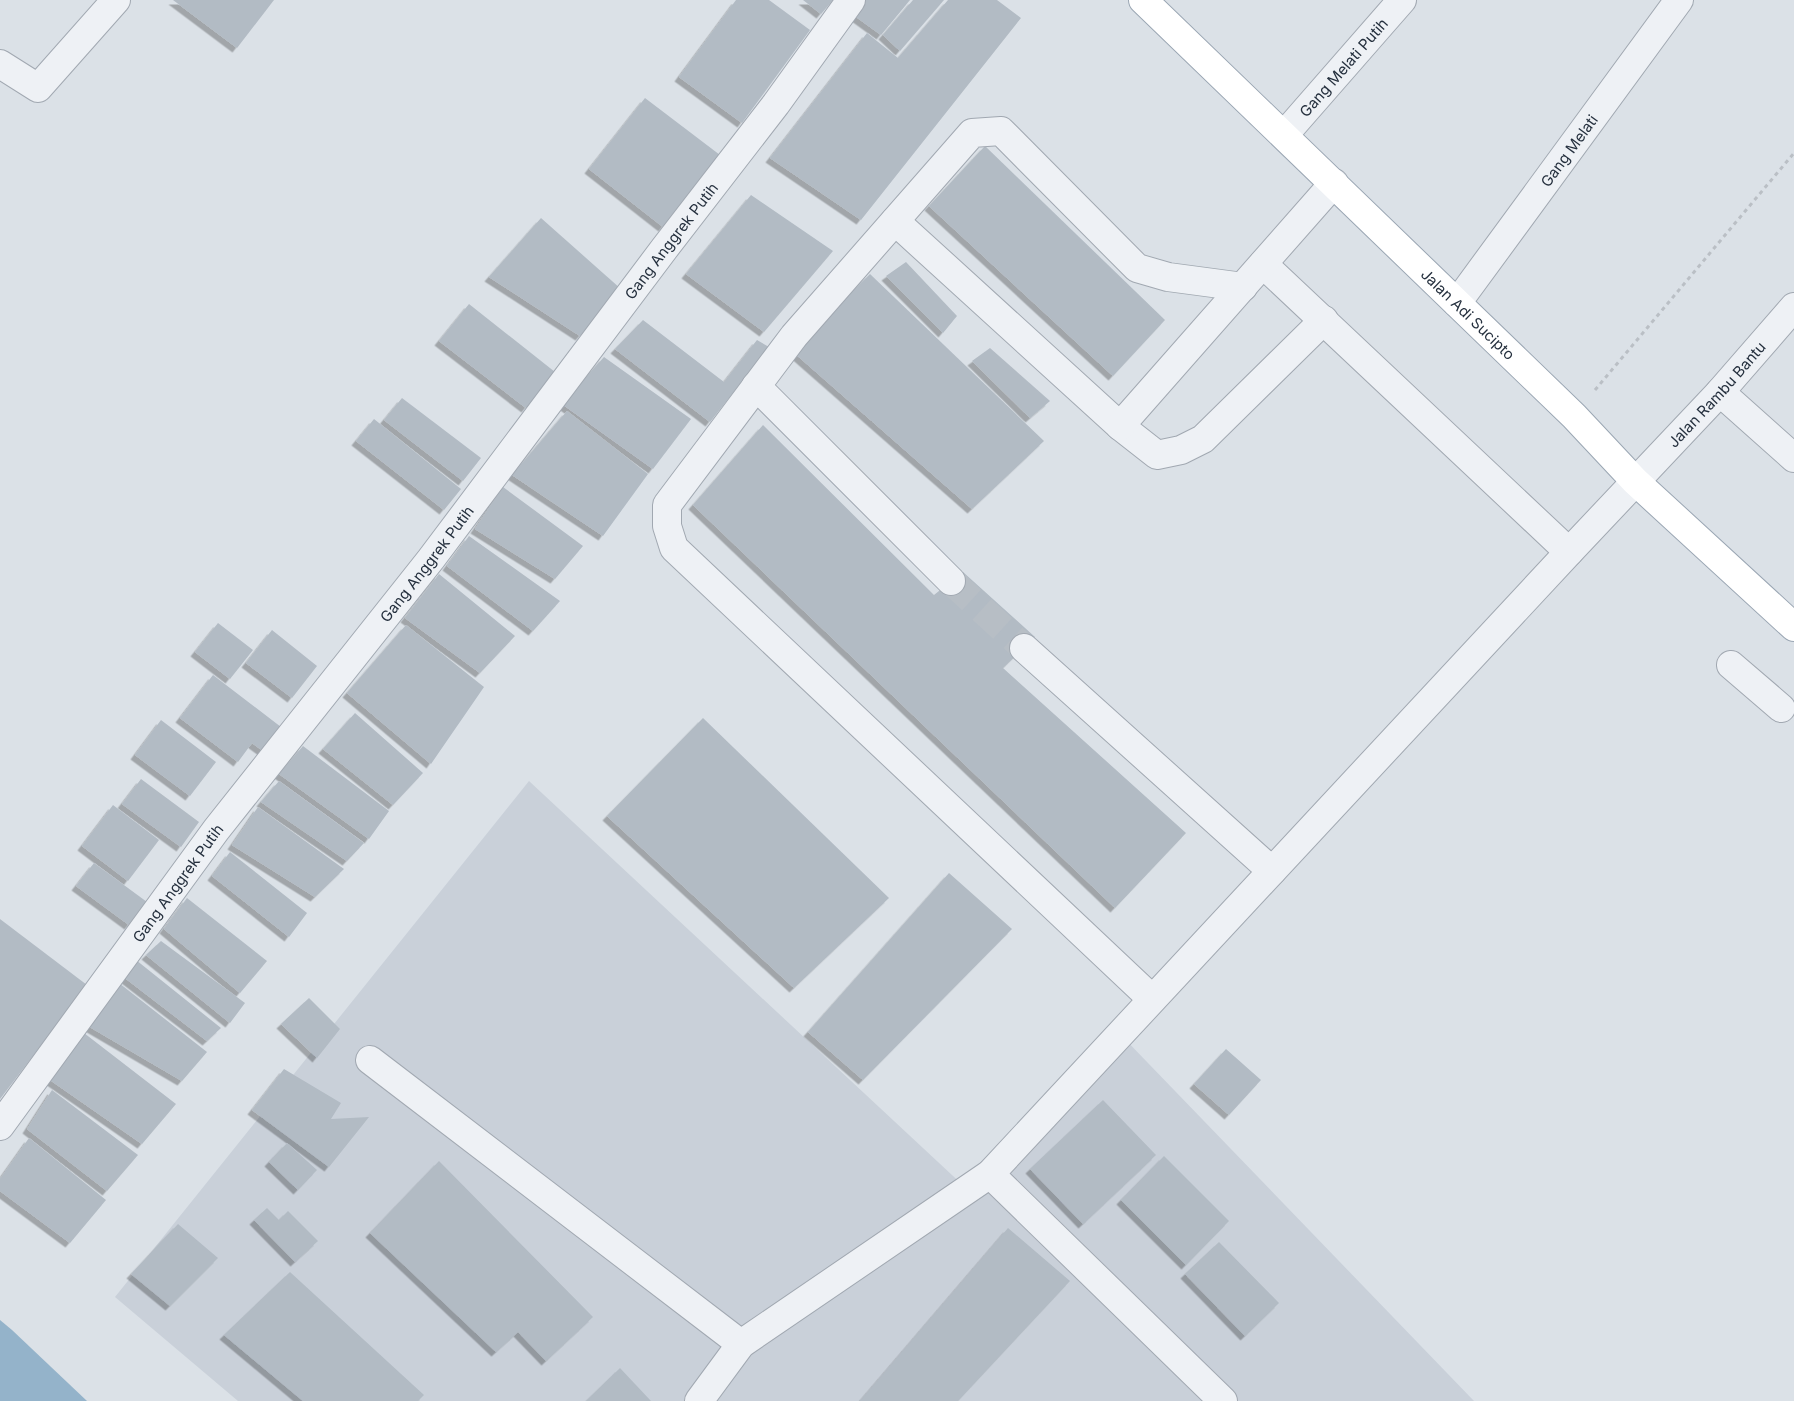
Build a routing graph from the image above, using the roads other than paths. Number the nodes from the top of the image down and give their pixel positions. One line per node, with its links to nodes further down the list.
1 (116, 0): 6 (street)
2 (851, 0): 29 (street, Gang Anggrek Putih)
3 (1143, 0): 7 (main road, Jalan Adi Sucipto)
4 (1402, 0): 7 (street, Gang Melati Putih)
5 (1679, 0): 12 (street, Gang Melati)
6 (0, 64)
7 (1284, 135): 8 (main road, Jalan Adi Sucipto)
8 (1334, 184): 10 (street); 12 (main road, Jalan Adi Sucipto)
9 (895, 221): 11 (street); 15 (street); 17 (street)
10 (1263, 264): 11 (street); 14 (street)
11 (1243, 287): 17 (street)
12 (1457, 303): 19 (main road, Jalan Adi Sucipto)
13 (1794, 307): 16 (street, Jalan Rambu Bantu)
14 (1324, 320): 17 (street); 20 (street)
15 (756, 386): 21 (street); 27 (street)
16 (1720, 392): 18 (street); 19 (street, Jalan Rambu Bantu)
17 (1120, 426)
18 (1794, 458)
19 (1635, 482): 20 (street, Jalan Rambu Bantu); 22 (main road, Jalan Adi Sucipto)
20 (1569, 552): 26 (street, Jalan Rambu Bantu)
21 (951, 581)
22 (1794, 627)
23 (1024, 648): 26 (street)
24 (1730, 665): 25 (street)
25 (1790, 708)
26 (1272, 871): 27 (street, Jalan Rambu Bantu)
27 (1152, 999): 30 (street, Jalan Rambu Bantu)
28 (370, 1060): 31 (street)
29 (0, 1126)
30 (990, 1174): 31 (street, Jalan Rambu Bantu); 33 (street)
31 (741, 1344): 32 (street, Jalan Rambu Bantu)
32 (699, 1401)
33 (1223, 1401)

